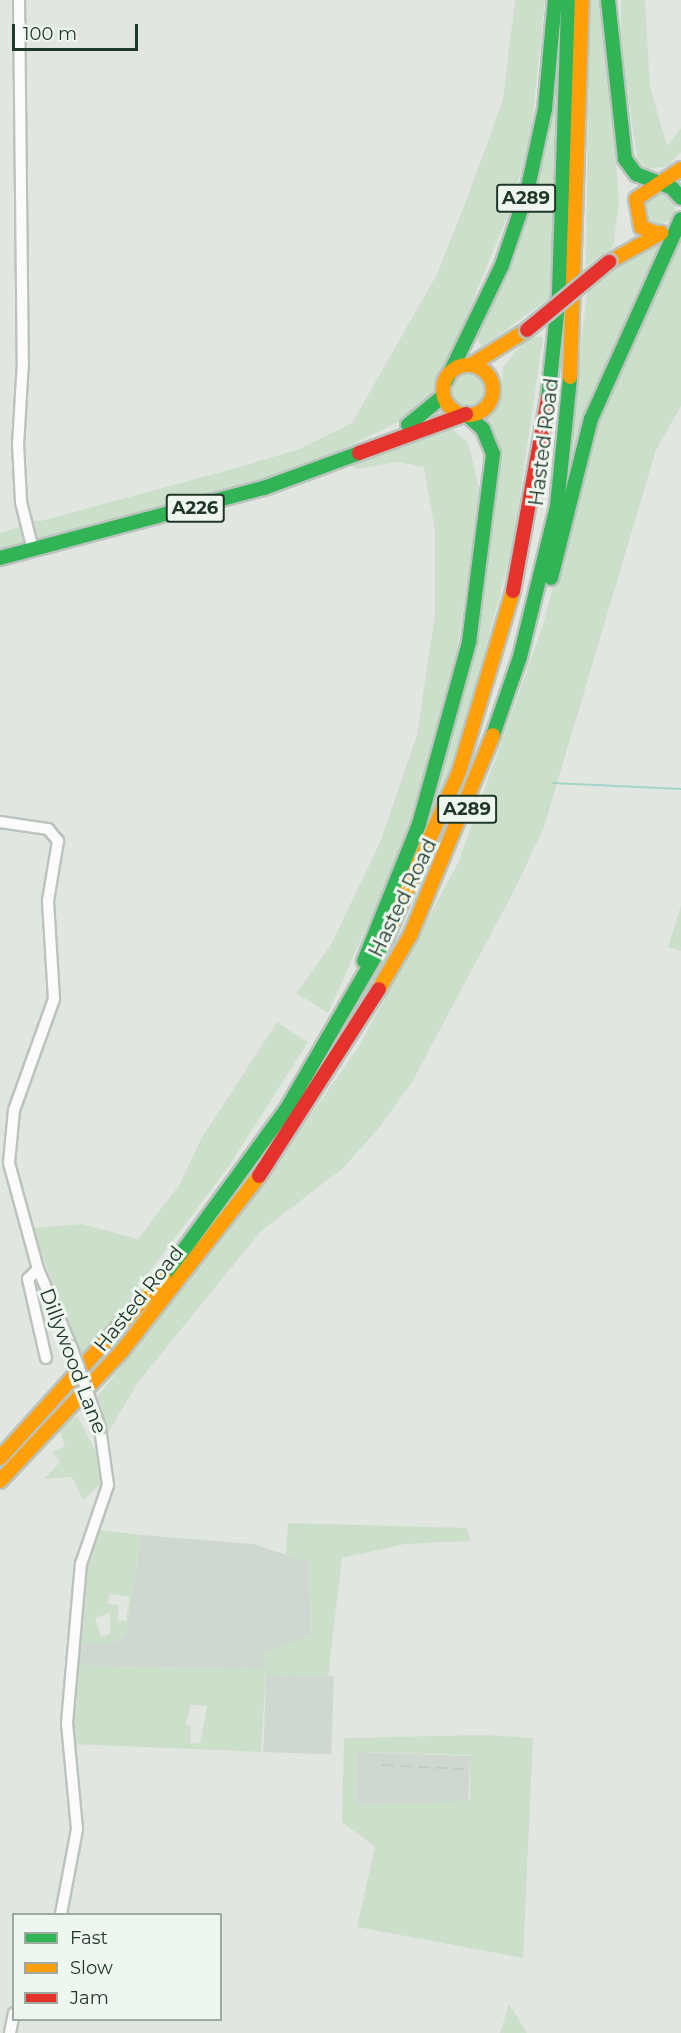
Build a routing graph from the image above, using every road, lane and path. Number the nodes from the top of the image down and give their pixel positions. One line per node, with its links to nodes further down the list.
1 (19, 0): 20 (street)
2 (555, 0): 15 (main road, A289)
3 (568, 0): 24 (main road, Hasted Road / A289)
4 (582, 0): 23 (main road, Hasted Road / A289)
5 (608, 0): 7 (main road)
6 (681, 169): 7 (main road)
7 (658, 184): 8 (main road); 9 (main road)
8 (681, 198)
9 (636, 219): 11 (main road); 12 (main road)
10 (681, 219): 11 (main road); 23 (main road, A289)
11 (659, 234): 12 (main road)
12 (609, 262): 13 (main road, bridge)
13 (527, 330): 14 (main road); 16 (main road)
14 (471, 365): 15 (main road); 16 (main road)
15 (446, 381): 17 (main road)
16 (492, 382): 18 (main road)
17 (443, 396): 18 (main road); 19 (main road, A226)
18 (466, 414): 19 (main road, A226); 24 (main road, A289)
19 (385, 440): 20 (main road, A226)
20 (33, 550): 21 (main road, A226)
21 (0, 558)
22 (0, 822): 25 (street, Dillywood Lane)
23 (411, 934): 28 (main road, Hasted Road / A289)
24 (334, 1033): 27 (main road, Hasted Road / A289)
25 (38, 1269): 26 (street); 29 (street, Dillywood Lane, bridge)
26 (46, 1359)
27 (0, 1458)
28 (0, 1481)
29 (61, 1913)

